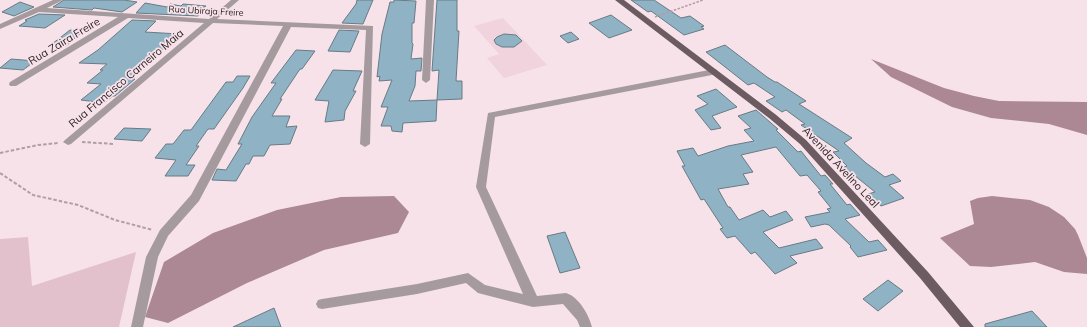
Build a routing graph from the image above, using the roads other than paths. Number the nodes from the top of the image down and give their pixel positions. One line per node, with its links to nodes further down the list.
1 (58, 0): 5 (street)
2 (234, 0): 8 (street, Rua Francisco Carneiro Maia)
3 (430, 0): 13 (street)
4 (619, 0): 12 (main road, Avenida Avelino Leal)
5 (38, 10): 6 (street, Rua Ubiraja Freire); 9 (street)
6 (126, 16): 8 (street, Rua Ubiraja Freire); 14 (street, Rua Zaira Freire)
7 (0, 17): 9 (street)
8 (210, 21): 10 (street, Rua Ubiraja Freire); 15 (street, Rua Francisco Carneiro Maia)
9 (12, 22): 11 (street)
10 (288, 25): 16 (street, Rua Ubiraja Freire); 19 (street)
11 (0, 27)
12 (714, 72): 17 (street); 21 (main road, Avenida Avelino Leal)
13 (426, 80)
14 (13, 84)
15 (68, 142)
16 (365, 144)
17 (533, 302): 18 (street); 20 (street)
18 (322, 304)
19 (136, 326)
20 (586, 327)
21 (968, 327)

